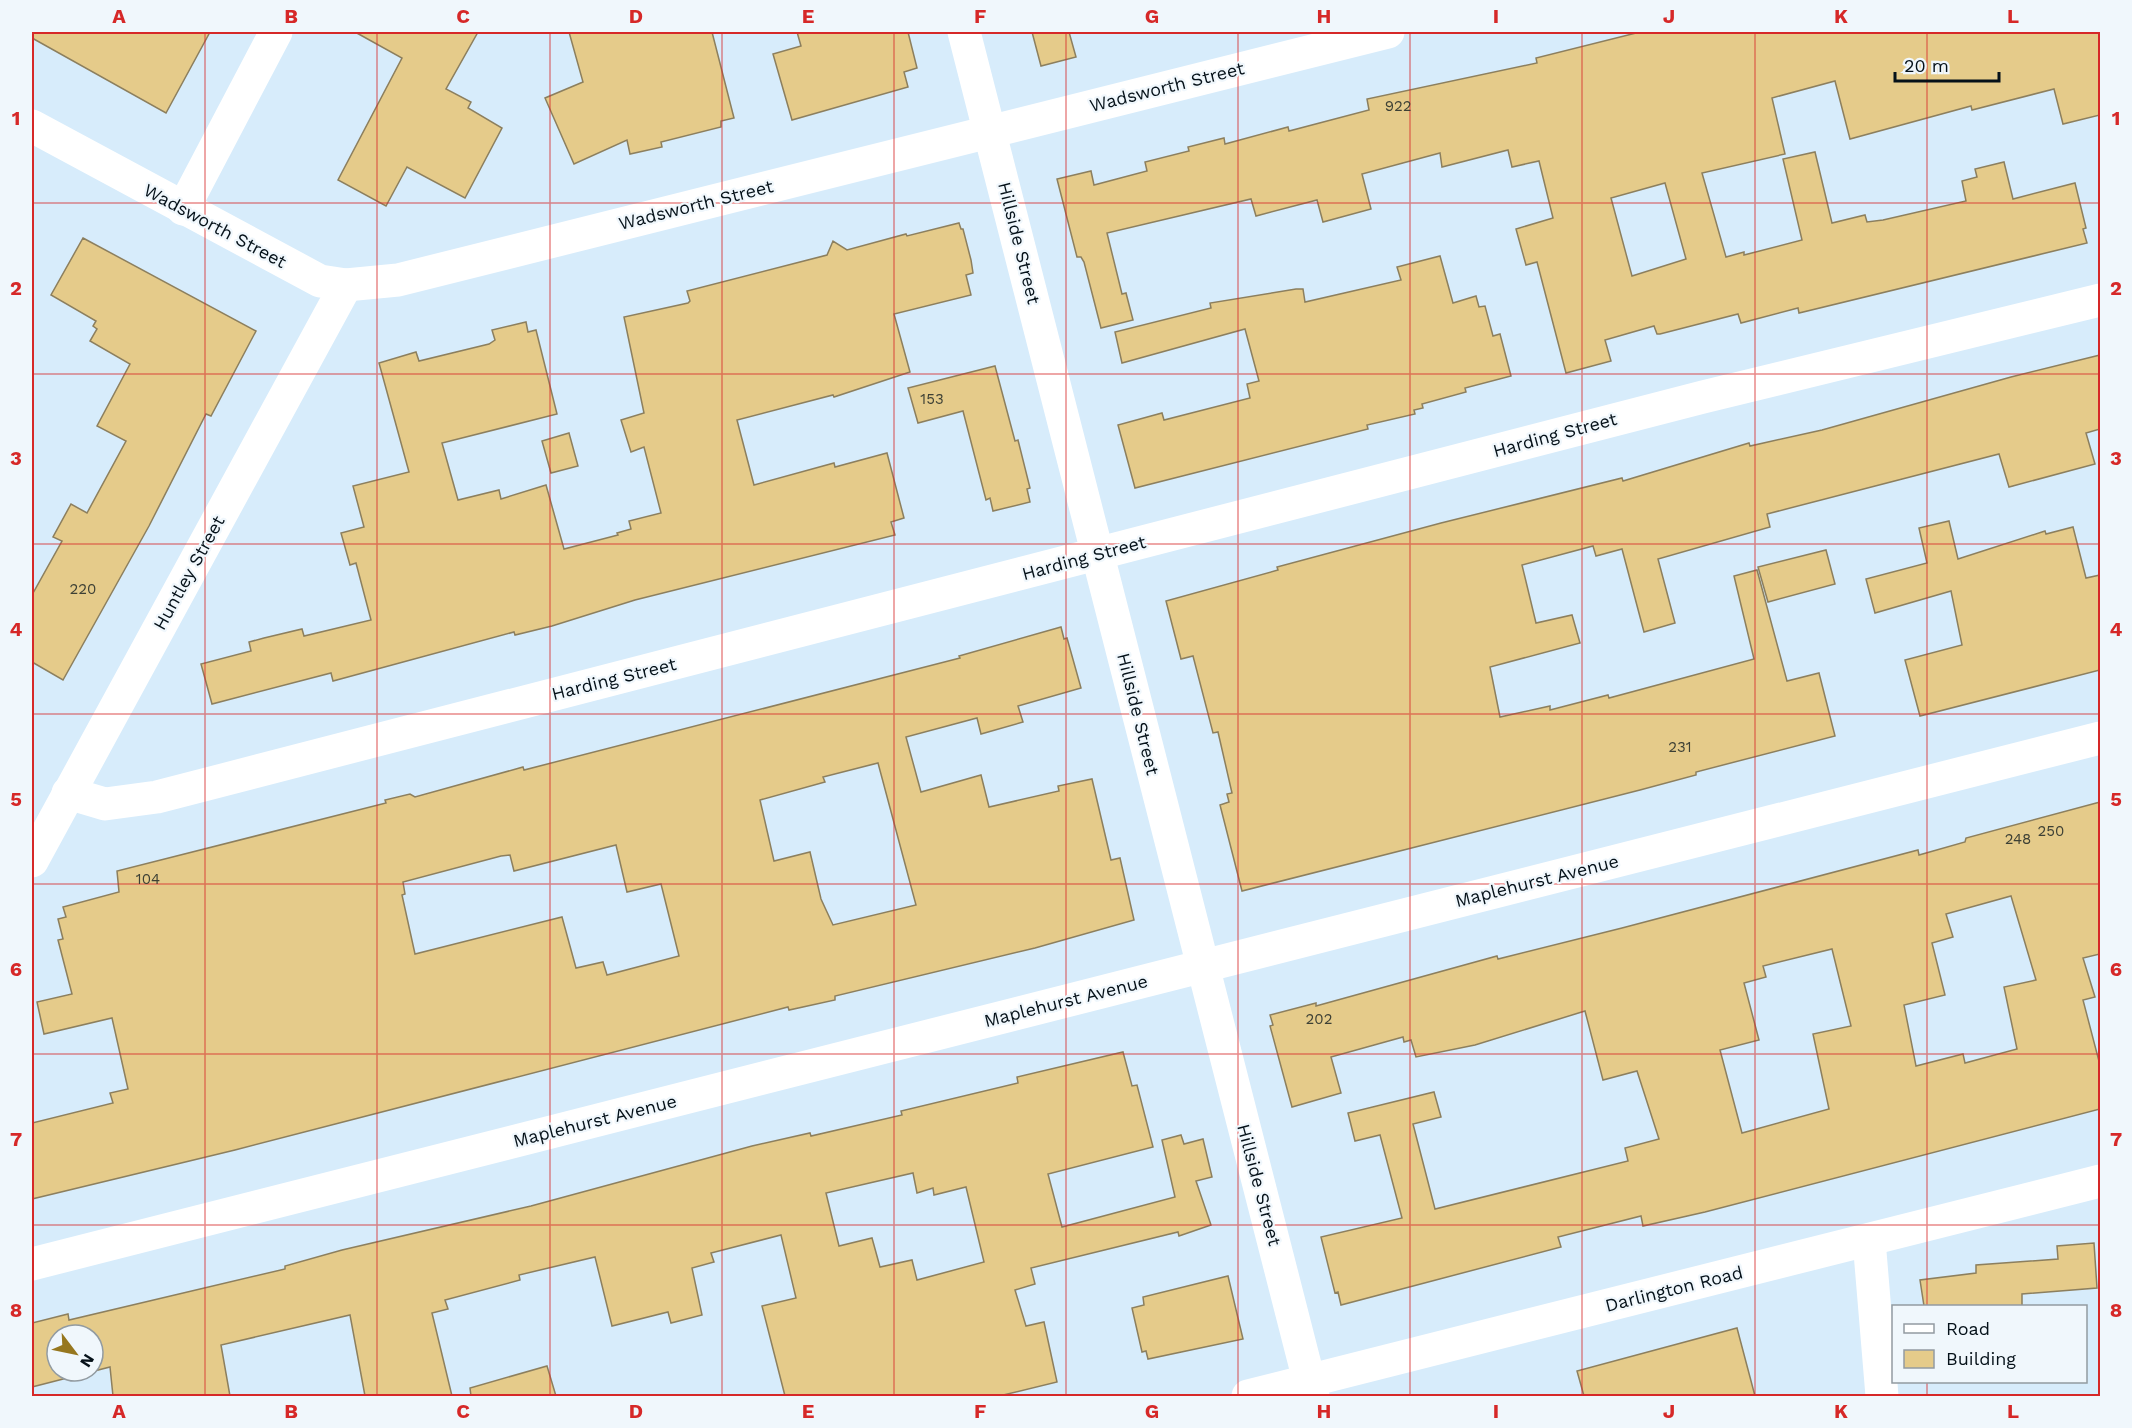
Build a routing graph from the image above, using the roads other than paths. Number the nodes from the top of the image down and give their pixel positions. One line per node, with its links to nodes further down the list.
1 (276, 32): 6 (street)
2 (964, 32): 5 (street, Hillside Street)
3 (1388, 32): 5 (street, Wadsworth Street)
4 (32, 126): 6 (street, Wadsworth Street)
5 (992, 132): 7 (street, Wadsworth Street); 9 (street, Hillside Street)
6 (183, 209): 7 (street, Wadsworth Street)
7 (346, 285): 11 (street, Huntley Street)
8 (2100, 300): 9 (street, Harding Street)
9 (1098, 554): 11 (street, Harding Street); 13 (street, Hillside Street)
10 (2100, 738): 13 (street, Maplehurst Avenue)
11 (68, 793): 12 (street, Huntley Street)
12 (32, 861)
13 (1202, 967): 16 (street, Maplehurst Avenue); 17 (street, Hillside Street)
14 (2100, 1181): 15 (street, Darlington Road)
15 (1869, 1240): 17 (street, Darlington Road); 19 (street)
16 (32, 1264)
17 (1311, 1389): 18 (street, Darlington Road)
18 (1248, 1396)
19 (1882, 1396)

